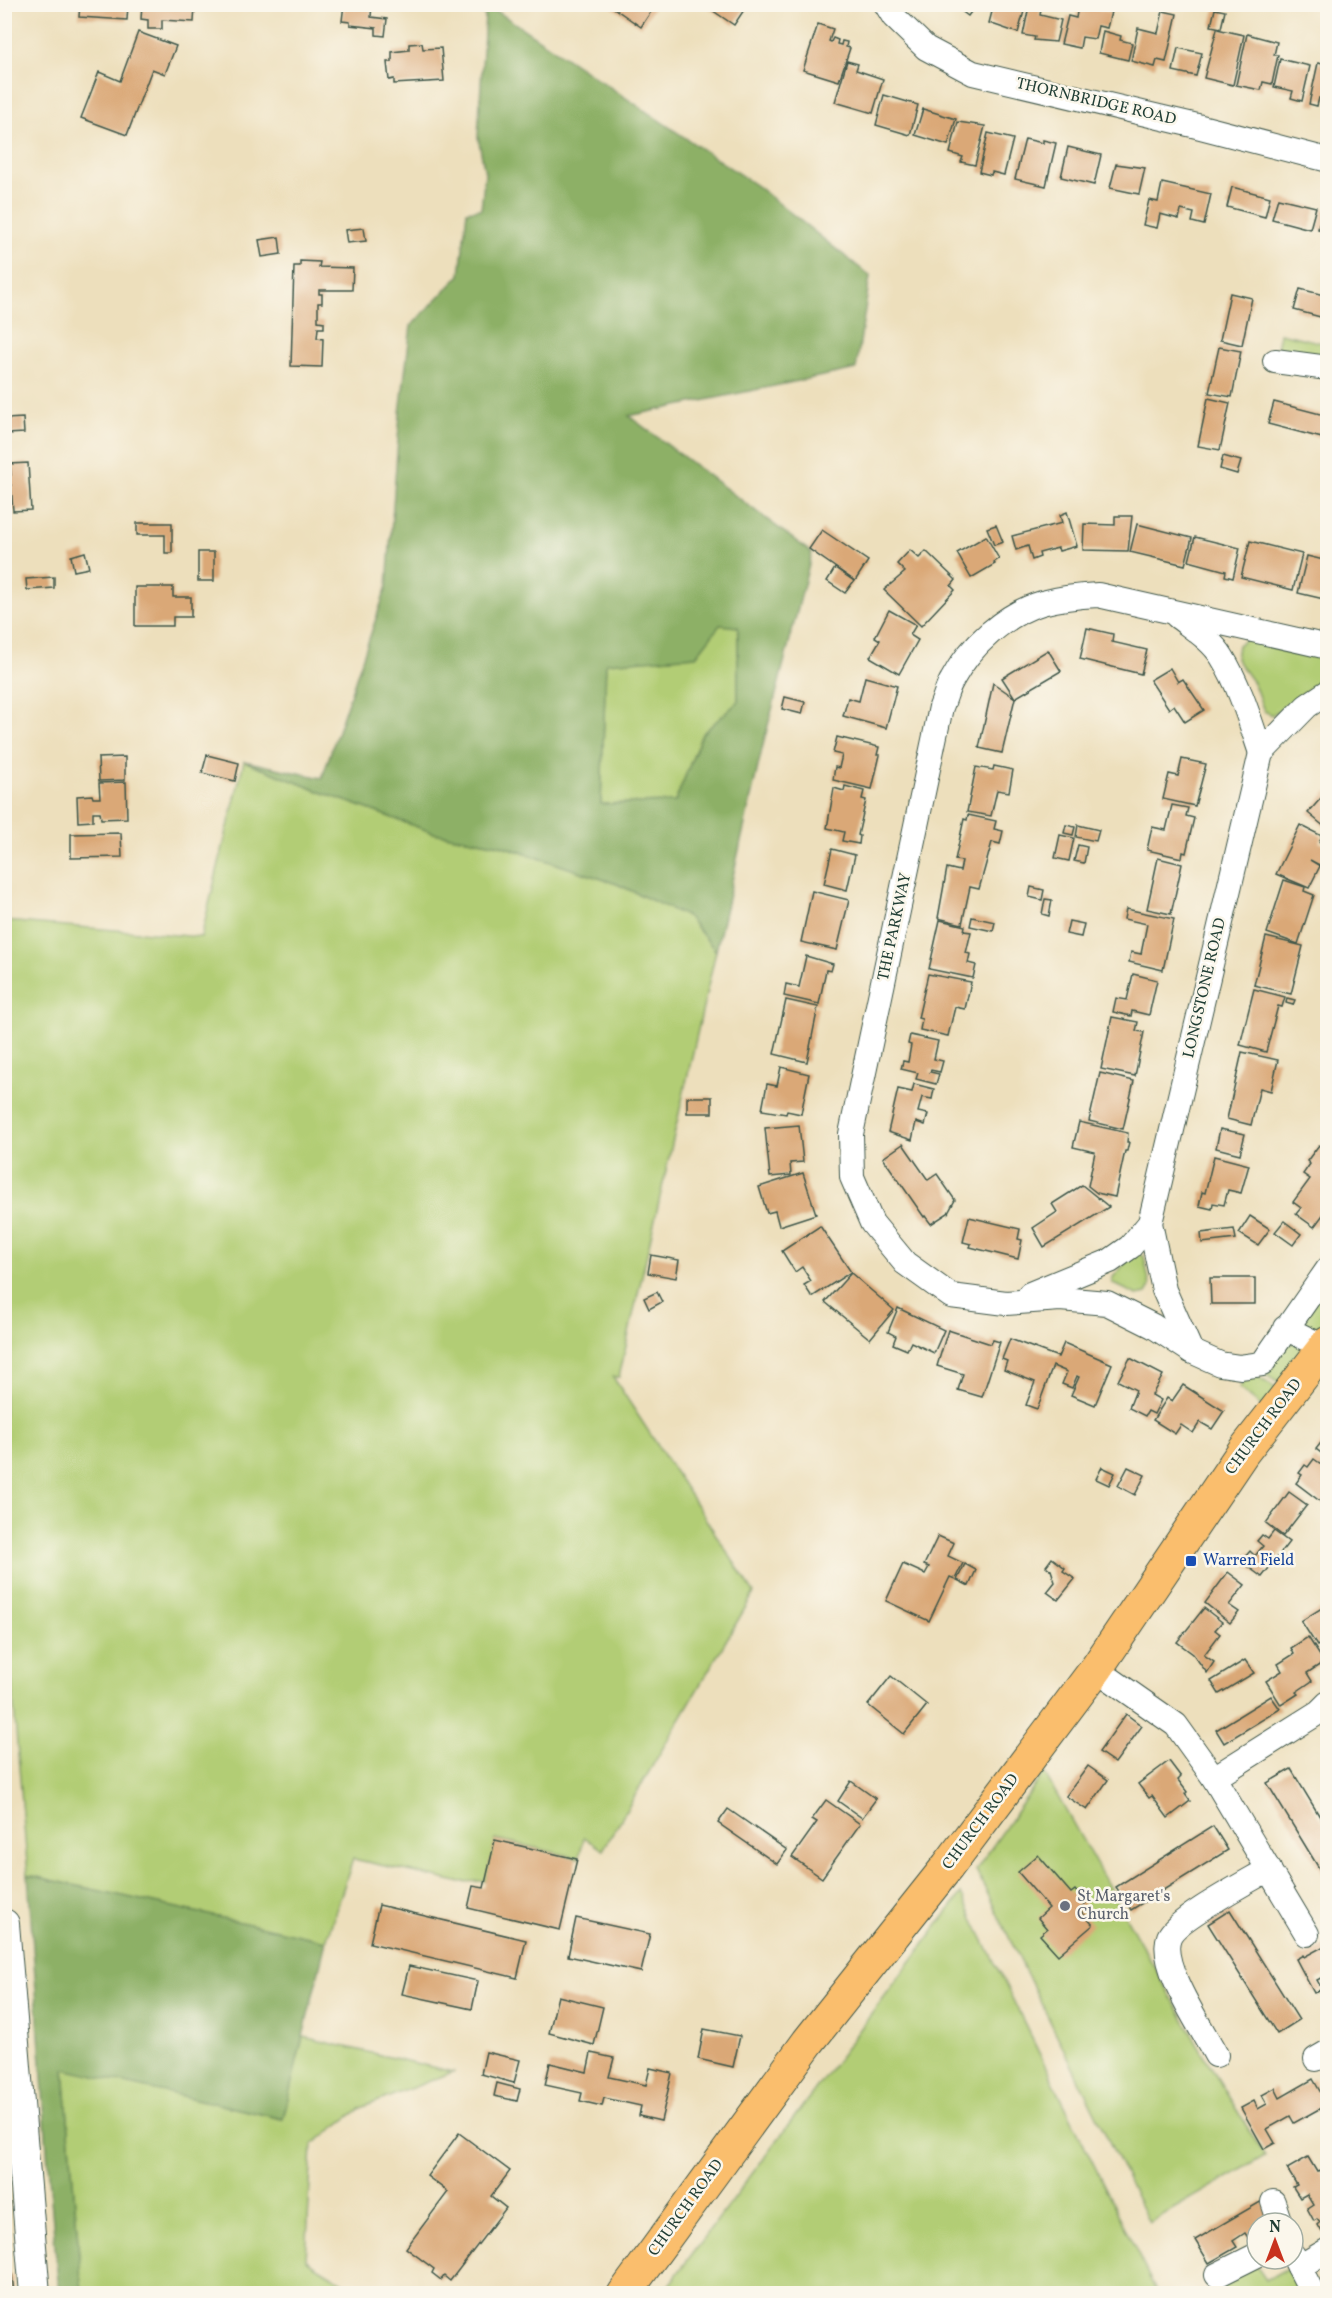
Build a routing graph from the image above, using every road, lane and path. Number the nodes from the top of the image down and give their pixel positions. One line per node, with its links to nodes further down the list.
1 (886, 4): 2 (street, THORNBRIDGE ROAD)
2 (1328, 160)
3 (1275, 361): 4 (street)
4 (1328, 368)
5 (1167, 609): 6 (street, THE PARKWAY); 8 (street); 11 (street, THE PARKWAY)
6 (1328, 647)
7 (1328, 692): 8 (street)
8 (1261, 753): 9 (street, LONGSTONE ROAD)
9 (1150, 1224): 11 (street); 14 (street)
10 (1328, 1269): 12 (street)
11 (1006, 1303): 14 (street, THE PARKWAY)
12 (1285, 1328): 13 (street); 14 (street)
13 (1325, 1345): 15 (main road, CHURCH ROAD)
14 (1191, 1351)
15 (1096, 1669): 17 (street); 28 (main road, CHURCH ROAD)
16 (1328, 1703): 17 (street)
17 (1214, 1778): 18 (street)
18 (1269, 1869): 20 (street); 21 (street)
19 (4, 1924): 27 (street)
20 (1306, 1934)
21 (1217, 2043)
22 (1328, 2250): 23 (street)
23 (1305, 2258)
24 (1245, 2261): 26 (street)
25 (1301, 2271): 29 (street)
26 (1217, 2275)
27 (35, 2294)
28 (624, 2294)
29 (1313, 2294)

